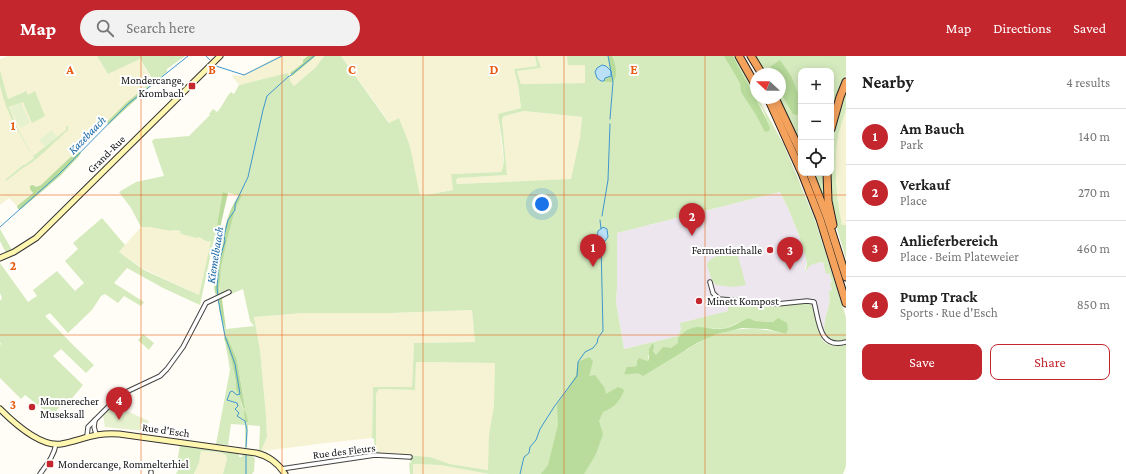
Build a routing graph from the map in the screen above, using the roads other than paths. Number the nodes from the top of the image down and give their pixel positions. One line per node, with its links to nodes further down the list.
1 (220, 56): 18 (main road, Grand-Rue)
2 (741, 56): 4 (highway); 6 (highway)
3 (751, 56): 5 (highway)
4 (750, 68)
5 (758, 68)
6 (750, 74)
7 (846, 82): 11 (highway)
8 (766, 104): 13 (highway)
9 (771, 104): 13 (highway)
10 (778, 104): 12 (highway)
11 (834, 118)
12 (798, 147)
13 (791, 149): 14 (highway)
14 (798, 165)
15 (803, 176): 23 (highway)
16 (811, 176): 20 (highway)
17 (827, 176): 19 (highway)
18 (0, 258)
19 (846, 269)
20 (846, 277)
21 (710, 282): 24 (street)
22 (229, 292): 26 (street)
23 (846, 303)
24 (846, 342)
25 (0, 409): 29 (main road)
26 (95, 419): 27 (street); 28 (street)
27 (96, 434): 28 (main road, Rue d'Esch); 31 (main road, Rue d'Esch)
28 (87, 436): 29 (main road, Rue d'Esch)
29 (56, 444): 32 (street)
30 (410, 457): 31 (street, Rue des Fleurs)
31 (281, 468): 33 (main road, Rue d'Esch)
32 (40, 474)
33 (285, 474)

